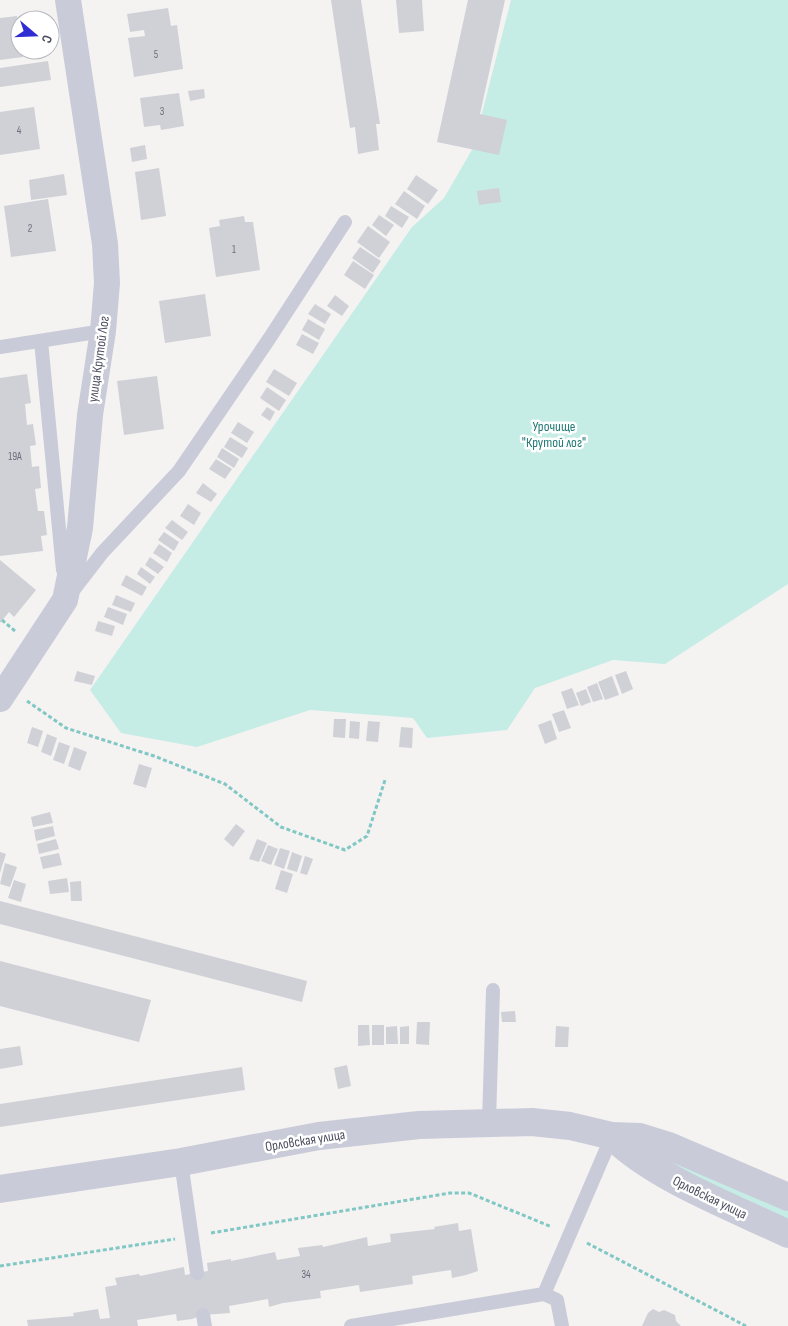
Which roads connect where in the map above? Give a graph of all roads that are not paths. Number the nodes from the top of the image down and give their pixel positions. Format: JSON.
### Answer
{"nodes":[{"id":1,"x":68,"y":0,"type":"edge"},
{"id":2,"x":345,"y":222,"type":"dead end"},
{"id":3,"x":103,"y":332,"type":"junction"},
{"id":4,"x":41,"y":340,"type":"junction"},
{"id":5,"x":0,"y":347,"type":"edge"},
{"id":6,"x":65,"y":600,"type":"junction"},
{"id":7,"x":4,"y":693,"type":"edge"},
{"id":8,"x":493,"y":990,"type":"dead end"},
{"id":9,"x":490,"y":1122,"type":"junction"},
{"id":10,"x":612,"y":1136,"type":"junction"},
{"id":11,"x":181,"y":1162,"type":"junction"},
{"id":12,"x":0,"y":1189,"type":"edge"},
{"id":13,"x":788,"y":1197,"type":"edge"},
{"id":14,"x":788,"y":1234,"type":"edge"},
{"id":15,"x":197,"y":1273,"type":"dead end"},
{"id":16,"x":544,"y":1294,"type":"junction"},
{"id":17,"x":382,"y":1324,"type":"edge"},
{"id":18,"x":351,"y":1326,"type":"edge"},
{"id":19,"x":562,"y":1326,"type":"edge"}],
"edges":[{"from":1,"to":3,"type":"street","name":"улица Крутой Лог"},
{"from":2,"to":6,"type":"lane"},
{"from":3,"to":4,"type":"lane"},
{"from":3,"to":6,"type":"street","name":"улица Крутой Лог"},
{"from":4,"to":5,"type":"lane"},
{"from":4,"to":6,"type":"lane"},
{"from":6,"to":7,"type":"street","name":"улица Крутой Лог"},
{"from":8,"to":9,"type":"lane"},
{"from":9,"to":10,"type":"street","name":"Орловская улица"},
{"from":9,"to":11,"type":"street","name":"Орловская улица"},
{"from":10,"to":13,"type":"street","name":"Орловская улица"},
{"from":10,"to":14,"type":"street","name":"Орловская улица"},
{"from":10,"to":16,"type":"lane"},
{"from":11,"to":12,"type":"street","name":"Орловская улица"},
{"from":11,"to":15,"type":"lane"},
{"from":16,"to":17,"type":"lane"},
{"from":16,"to":19,"type":"lane"},
{"from":17,"to":18,"type":"lane"}]}
